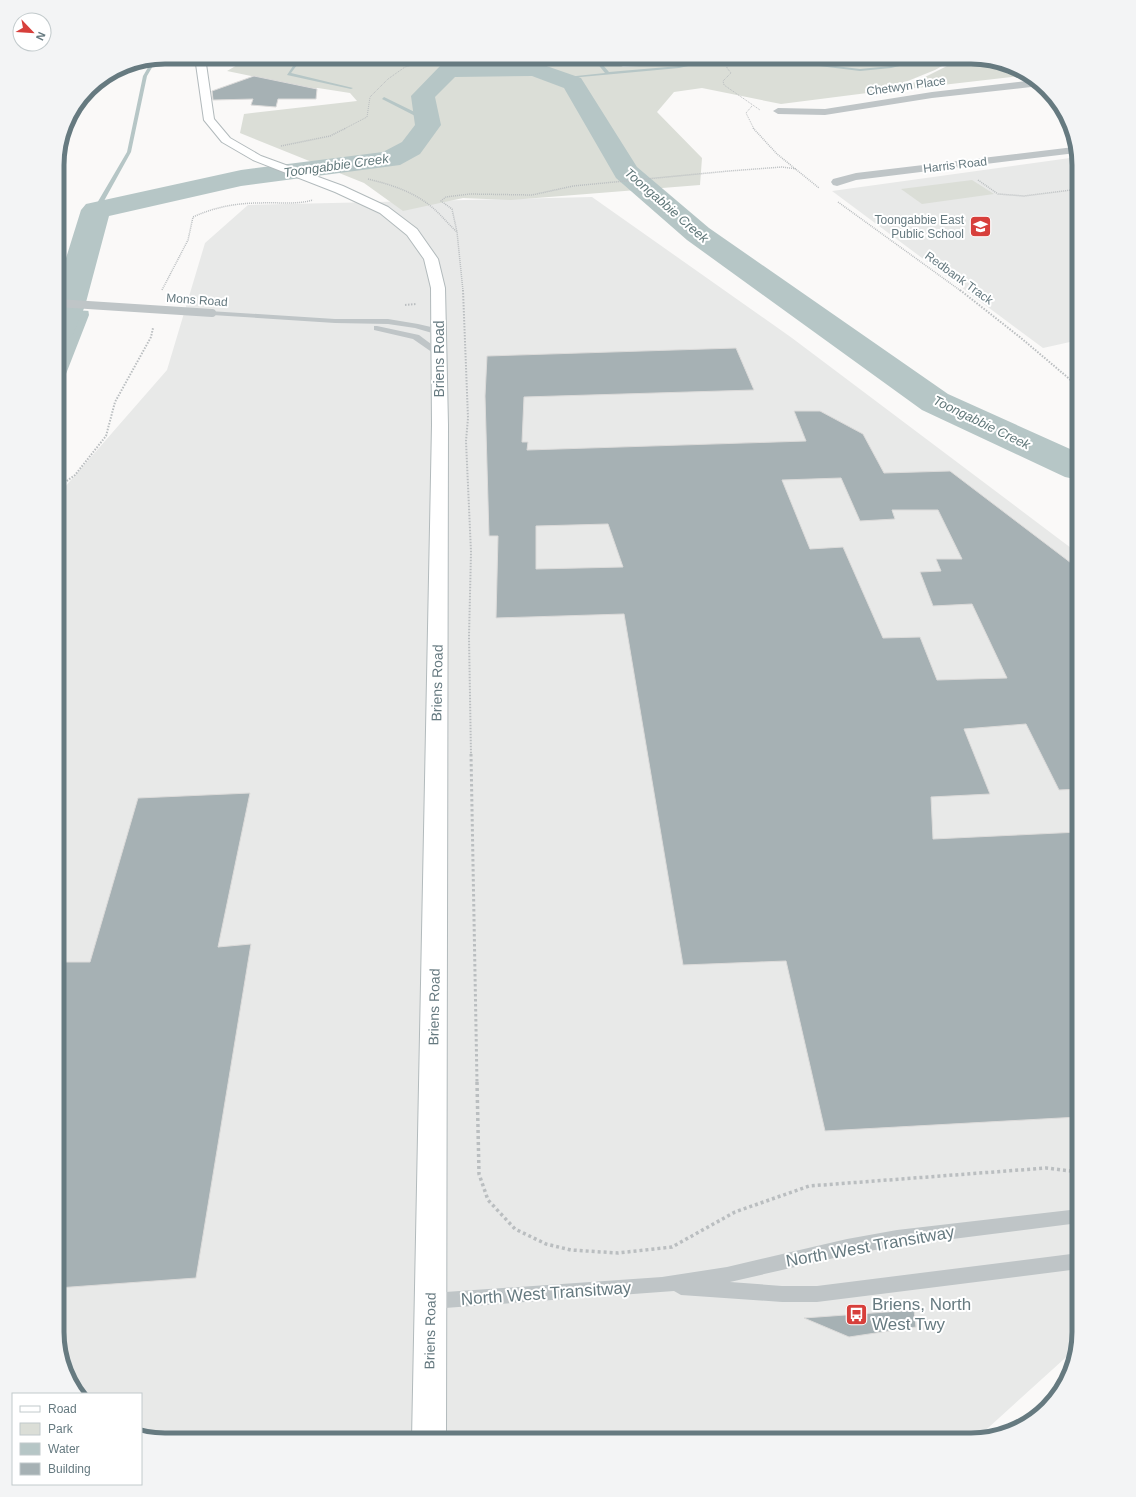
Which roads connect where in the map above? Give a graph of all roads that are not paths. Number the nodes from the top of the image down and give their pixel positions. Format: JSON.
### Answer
{"nodes":[{"id":1,"x":201,"y":64,"type":"edge"},
{"id":2,"x":1031,"y":84,"type":"edge"},
{"id":3,"x":778,"y":111,"type":"dead end"},
{"id":4,"x":1071,"y":150,"type":"edge"},
{"id":5,"x":837,"y":182,"type":"dead end"},
{"id":6,"x":64,"y":303,"type":"edge"},
{"id":7,"x":335,"y":321,"type":"junction"},
{"id":8,"x":439,"y":343,"type":"junction"},
{"id":9,"x":1072,"y":1217,"type":"edge"},
{"id":10,"x":1072,"y":1262,"type":"edge"},
{"id":11,"x":662,"y":1285,"type":"junction"},
{"id":12,"x":430,"y":1301,"type":"junction"},
{"id":13,"x":429,"y":1433,"type":"edge"}],
"edges":[{"from":1,"to":8,"type":"street","name":"Briens Road"},
{"from":2,"to":3,"type":"street","name":"Chetwyn Place"},
{"from":4,"to":5,"type":"street","name":"Harris Road"},
{"from":6,"to":7,"type":"lane","name":"Mons Road","bridge":true},
{"from":7,"to":8,"type":"lane","name":"Mons Road"},
{"from":7,"to":8,"type":"lane","name":"Mons Road"},
{"from":8,"to":12,"type":"street","name":"Briens Road"},
{"from":9,"to":11,"type":"lane","name":"North West Transitway"},
{"from":10,"to":11,"type":"lane","name":"North West Transitway"},
{"from":11,"to":12,"type":"lane","name":"North West Transitway"},
{"from":12,"to":13,"type":"street","name":"Briens Road"}]}
